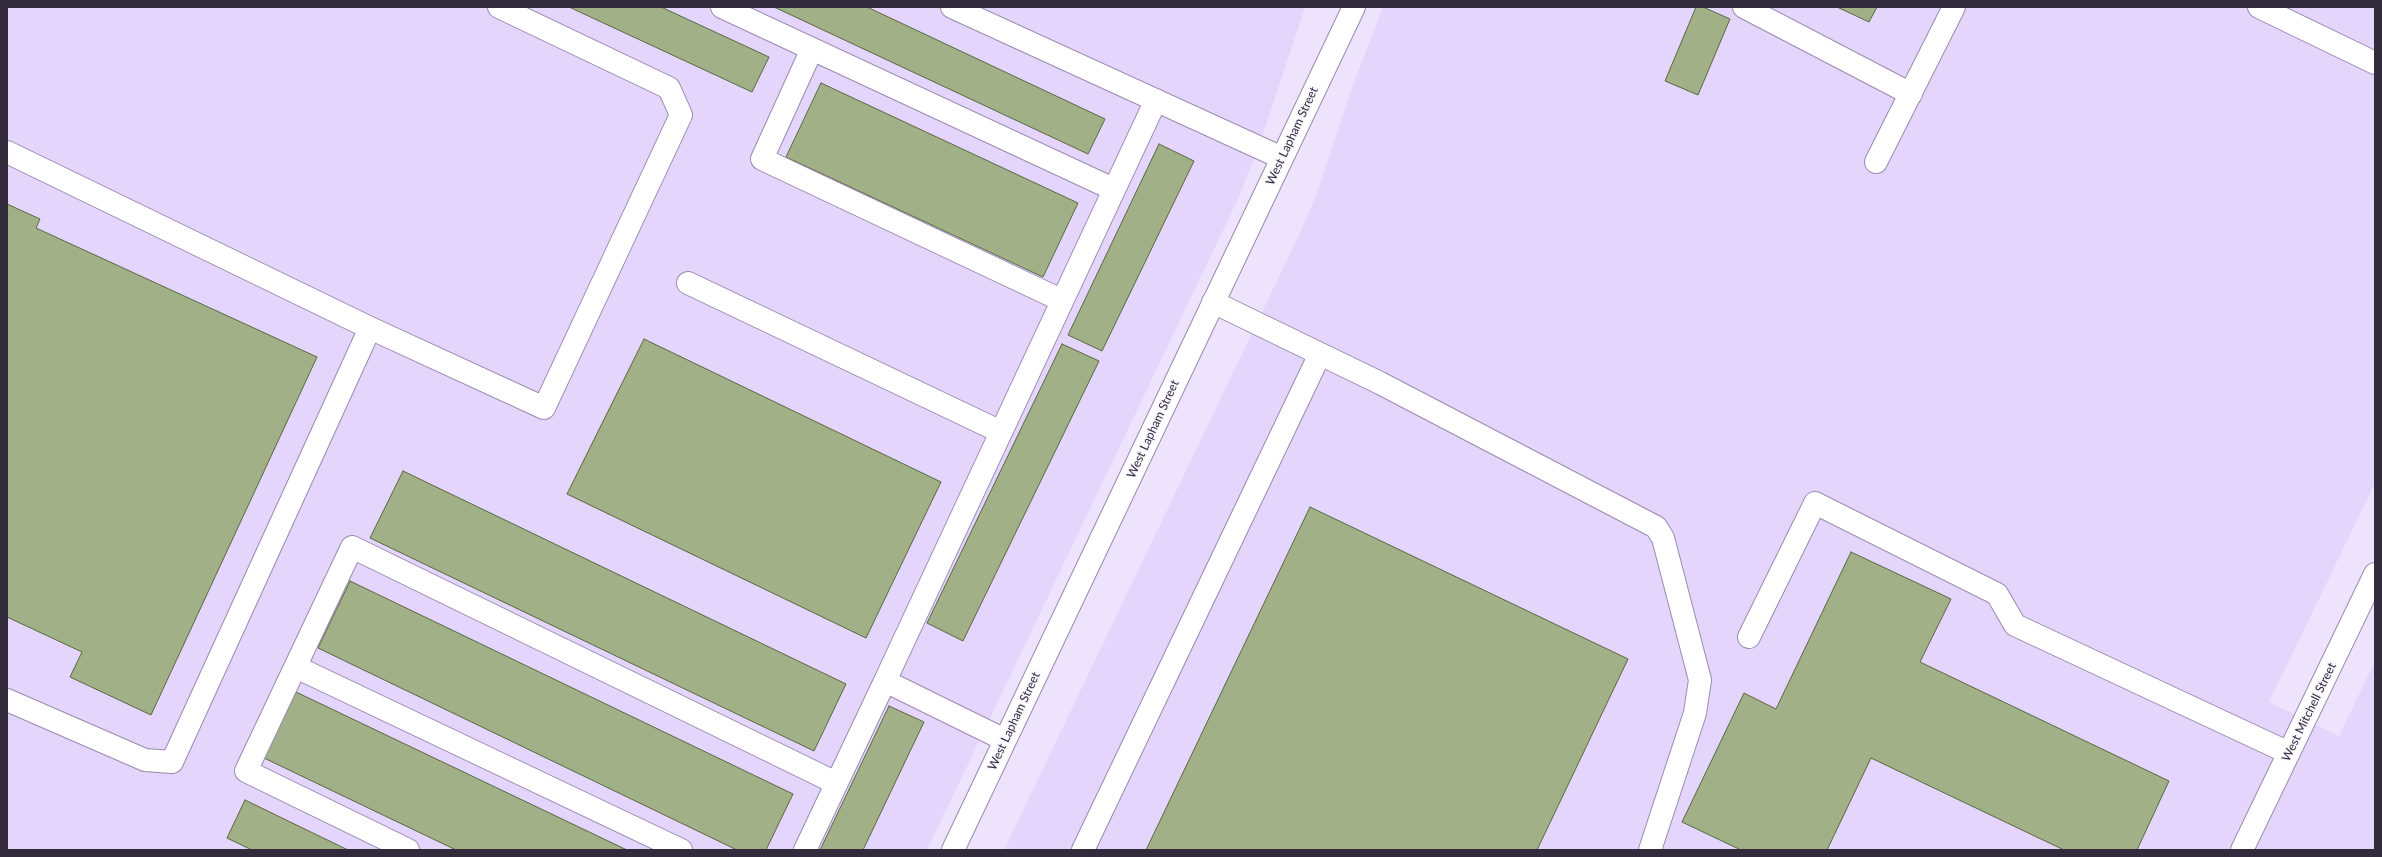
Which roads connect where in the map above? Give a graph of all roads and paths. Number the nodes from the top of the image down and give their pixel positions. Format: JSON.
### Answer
{"nodes":[{"id":1,"x":499,"y":7,"type":"edge"},
{"id":2,"x":722,"y":7,"type":"edge"},
{"id":3,"x":952,"y":7,"type":"edge"},
{"id":4,"x":1354,"y":7,"type":"edge"},
{"id":5,"x":1744,"y":7,"type":"edge"},
{"id":6,"x":1954,"y":7,"type":"edge"},
{"id":7,"x":2259,"y":7,"type":"edge"},
{"id":8,"x":812,"y":49,"type":"junction"},
{"id":9,"x":2375,"y":63,"type":"edge"},
{"id":10,"x":1911,"y":94,"type":"junction"},
{"id":11,"x":1156,"y":100,"type":"junction"},
{"id":12,"x":7,"y":152,"type":"edge"},
{"id":13,"x":1282,"y":158,"type":"junction"},
{"id":14,"x":1876,"y":162,"type":"dead end"},
{"id":15,"x":1113,"y":189,"type":"junction"},
{"id":16,"x":688,"y":283,"type":"dead end"},
{"id":17,"x":1061,"y":300,"type":"junction"},
{"id":18,"x":1213,"y":302,"type":"junction"},
{"id":19,"x":370,"y":328,"type":"junction"},
{"id":20,"x":1320,"y":354,"type":"junction"},
{"id":21,"x":1001,"y":432,"type":"junction"},
{"id":22,"x":2375,"y":574,"type":"edge"},
{"id":23,"x":1749,"y":636,"type":"dead end"},
{"id":24,"x":296,"y":667,"type":"junction"},
{"id":25,"x":884,"y":681,"type":"junction"},
{"id":26,"x":7,"y":700,"type":"edge"},
{"id":27,"x":1005,"y":740,"type":"junction"},
{"id":28,"x":2289,"y":753,"type":"junction"},
{"id":29,"x":836,"y":783,"type":"junction"},
{"id":30,"x":408,"y":850,"type":"edge"},
{"id":31,"x":681,"y":850,"type":"edge"},
{"id":32,"x":805,"y":850,"type":"edge"},
{"id":33,"x":953,"y":850,"type":"edge"},
{"id":34,"x":1083,"y":850,"type":"edge"},
{"id":35,"x":1650,"y":850,"type":"edge"},
{"id":36,"x":2242,"y":850,"type":"edge"}],
"edges":[{"from":1,"to":19,"type":"street"},
{"from":2,"to":8,"type":"street"},
{"from":3,"to":11,"type":"street"},
{"from":4,"to":13,"type":"street","name":"West Lapham Street"},
{"from":5,"to":10,"type":"street"},
{"from":6,"to":10,"type":"street"},
{"from":7,"to":9,"type":"street"},
{"from":8,"to":15,"type":"street"},
{"from":8,"to":17,"type":"street"},
{"from":10,"to":14,"type":"street"},
{"from":11,"to":13,"type":"street"},
{"from":11,"to":15,"type":"street"},
{"from":12,"to":19,"type":"street"},
{"from":13,"to":18,"type":"street","name":"West Lapham Street"},
{"from":15,"to":17,"type":"street"},
{"from":16,"to":21,"type":"street"},
{"from":17,"to":21,"type":"street"},
{"from":18,"to":20,"type":"street"},
{"from":18,"to":27,"type":"street","name":"West Lapham Street"},
{"from":19,"to":26,"type":"street"},
{"from":20,"to":34,"type":"street"},
{"from":20,"to":35,"type":"street"},
{"from":21,"to":25,"type":"street"},
{"from":22,"to":28,"type":"street","name":"West Mitchell Street"},
{"from":23,"to":28,"type":"street"},
{"from":24,"to":29,"type":"street"},
{"from":24,"to":30,"type":"street"},
{"from":24,"to":31,"type":"street"},
{"from":25,"to":27,"type":"street"},
{"from":25,"to":29,"type":"street"},
{"from":27,"to":33,"type":"street","name":"West Lapham Street"},
{"from":28,"to":36,"type":"street","name":"West Mitchell Street"},
{"from":29,"to":32,"type":"street"}]}
